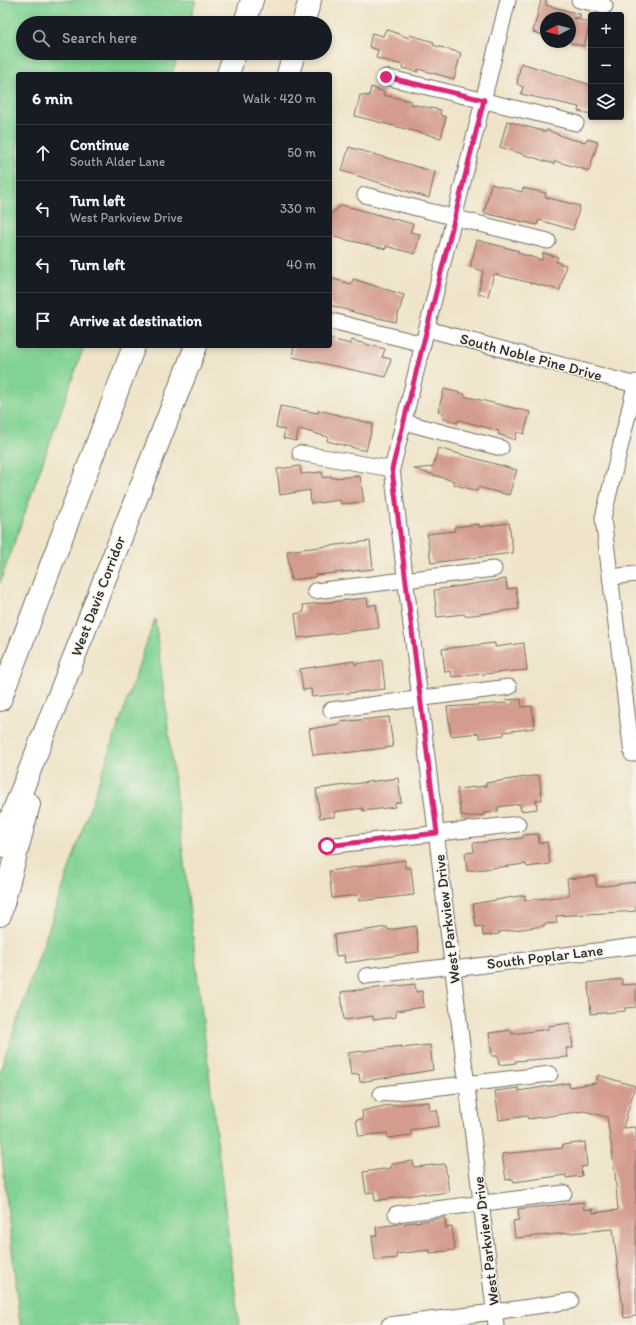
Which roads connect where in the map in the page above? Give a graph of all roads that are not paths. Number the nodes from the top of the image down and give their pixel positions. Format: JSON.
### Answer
{"nodes":[{"id":1,"x":252,"y":0,"type":"edge"},
{"id":2,"x":310,"y":0,"type":"edge"},
{"id":3,"x":508,"y":0,"type":"edge"},
{"id":4,"x":579,"y":0,"type":"edge"},
{"id":5,"x":606,"y":6,"type":"dead end"},
{"id":6,"x":247,"y":16,"type":"edge"},
{"id":7,"x":305,"y":16,"type":"edge"},
{"id":8,"x":233,"y":60,"type":"edge"},
{"id":9,"x":292,"y":60,"type":"edge"},
{"id":10,"x":229,"y":72,"type":"edge"},
{"id":11,"x":289,"y":72,"type":"edge"},
{"id":12,"x":386,"y":77,"type":"dead end"},
{"id":13,"x":484,"y":100,"type":"junction"},
{"id":14,"x":576,"y":123,"type":"dead end"},
{"id":15,"x":365,"y":195,"type":"dead end"},
{"id":16,"x":455,"y":217,"type":"junction"},
{"id":17,"x":548,"y":240,"type":"dead end"},
{"id":18,"x":332,"y":321,"type":"dead end"},
{"id":19,"x":427,"y":329,"type":"junction"},
{"id":20,"x":423,"y":344,"type":"junction"},
{"id":21,"x":133,"y":348,"type":"edge"},
{"id":22,"x":195,"y":348,"type":"edge"},
{"id":23,"x":636,"y":384,"type":"edge"},
{"id":24,"x":404,"y":422,"type":"junction"},
{"id":25,"x":501,"y":448,"type":"dead end"},
{"id":26,"x":300,"y":453,"type":"dead end"},
{"id":27,"x":392,"y":469,"type":"junction"},
{"id":28,"x":494,"y":569,"type":"dead end"},
{"id":29,"x":636,"y":574,"type":"edge"},
{"id":30,"x":611,"y":577,"type":"junction"},
{"id":31,"x":406,"y":580,"type":"junction"},
{"id":32,"x":315,"y":591,"type":"dead end"},
{"id":33,"x":509,"y":688,"type":"dead end"},
{"id":34,"x":420,"y":698,"type":"junction"},
{"id":35,"x":0,"y":700,"type":"edge"},
{"id":36,"x":331,"y":710,"type":"dead end"},
{"id":37,"x":53,"y":712,"type":"junction"},
{"id":38,"x":634,"y":754,"type":"edge"},
{"id":39,"x":518,"y":824,"type":"dead end"},
{"id":40,"x":437,"y":833,"type":"junction"},
{"id":41,"x":0,"y":846,"type":"edge"},
{"id":42,"x":327,"y":846,"type":"dead end"},
{"id":43,"x":0,"y":915,"type":"edge"},
{"id":44,"x":636,"y":946,"type":"edge"},
{"id":45,"x":453,"y":967,"type":"junction"},
{"id":46,"x":366,"y":976,"type":"dead end"},
{"id":47,"x":550,"y":1074,"type":"dead end"},
{"id":48,"x":467,"y":1084,"type":"junction"},
{"id":49,"x":381,"y":1094,"type":"dead end"},
{"id":50,"x":564,"y":1193,"type":"dead end"},
{"id":51,"x":482,"y":1203,"type":"junction"},
{"id":52,"x":396,"y":1214,"type":"dead end"},
{"id":53,"x":571,"y":1301,"type":"dead end"},
{"id":54,"x":495,"y":1319,"type":"edge"},
{"id":55,"x":389,"y":1324,"type":"edge"}],
"edges":[{"from":1,"to":6,"type":"highway"},
{"from":2,"to":7,"type":"highway"},
{"from":3,"to":13,"type":"street","name":"West Parkview Drive"},
{"from":4,"to":5,"type":"street"},
{"from":8,"to":10,"type":"highway"},
{"from":9,"to":11,"type":"highway"},
{"from":12,"to":13,"type":"street"},
{"from":13,"to":14,"type":"street"},
{"from":13,"to":16,"type":"street","name":"West Parkview Drive"},
{"from":15,"to":16,"type":"street"},
{"from":16,"to":17,"type":"street"},
{"from":16,"to":19,"type":"street","name":"West Parkview Drive"},
{"from":18,"to":20,"type":"street"},
{"from":19,"to":20,"type":"street","name":"West Parkview Drive"},
{"from":19,"to":23,"type":"street","name":"South Noble Pine Drive"},
{"from":20,"to":24,"type":"street","name":"West Parkview Drive"},
{"from":21,"to":35,"type":"highway"},
{"from":22,"to":37,"type":"highway","name":"West Davis Corridor"},
{"from":23,"to":30,"type":"street"},
{"from":24,"to":25,"type":"street"},
{"from":24,"to":27,"type":"street","name":"West Parkview Drive"},
{"from":26,"to":27,"type":"street"},
{"from":27,"to":31,"type":"street","name":"West Parkview Drive"},
{"from":28,"to":31,"type":"street"},
{"from":29,"to":30,"type":"street"},
{"from":30,"to":38,"type":"street"},
{"from":31,"to":32,"type":"street"},
{"from":31,"to":34,"type":"street","name":"West Parkview Drive"},
{"from":33,"to":34,"type":"street"},
{"from":34,"to":36,"type":"street"},
{"from":34,"to":40,"type":"street","name":"West Parkview Drive"},
{"from":37,"to":41,"type":"highway","name":"West Davis Corridor"},
{"from":37,"to":43,"type":"highway"},
{"from":39,"to":40,"type":"street"},
{"from":40,"to":42,"type":"street"},
{"from":40,"to":45,"type":"street","name":"West Parkview Drive"},
{"from":44,"to":45,"type":"street","name":"South Poplar Lane"},
{"from":45,"to":46,"type":"street","name":"South Poplar Lane"},
{"from":45,"to":48,"type":"street","name":"West Parkview Drive"},
{"from":47,"to":48,"type":"street"},
{"from":48,"to":49,"type":"street"},
{"from":48,"to":51,"type":"street","name":"West Parkview Drive"},
{"from":50,"to":51,"type":"street"},
{"from":51,"to":52,"type":"street"},
{"from":51,"to":54,"type":"street","name":"West Parkview Drive"},
{"from":53,"to":54,"type":"street"},
{"from":54,"to":55,"type":"street"}]}
